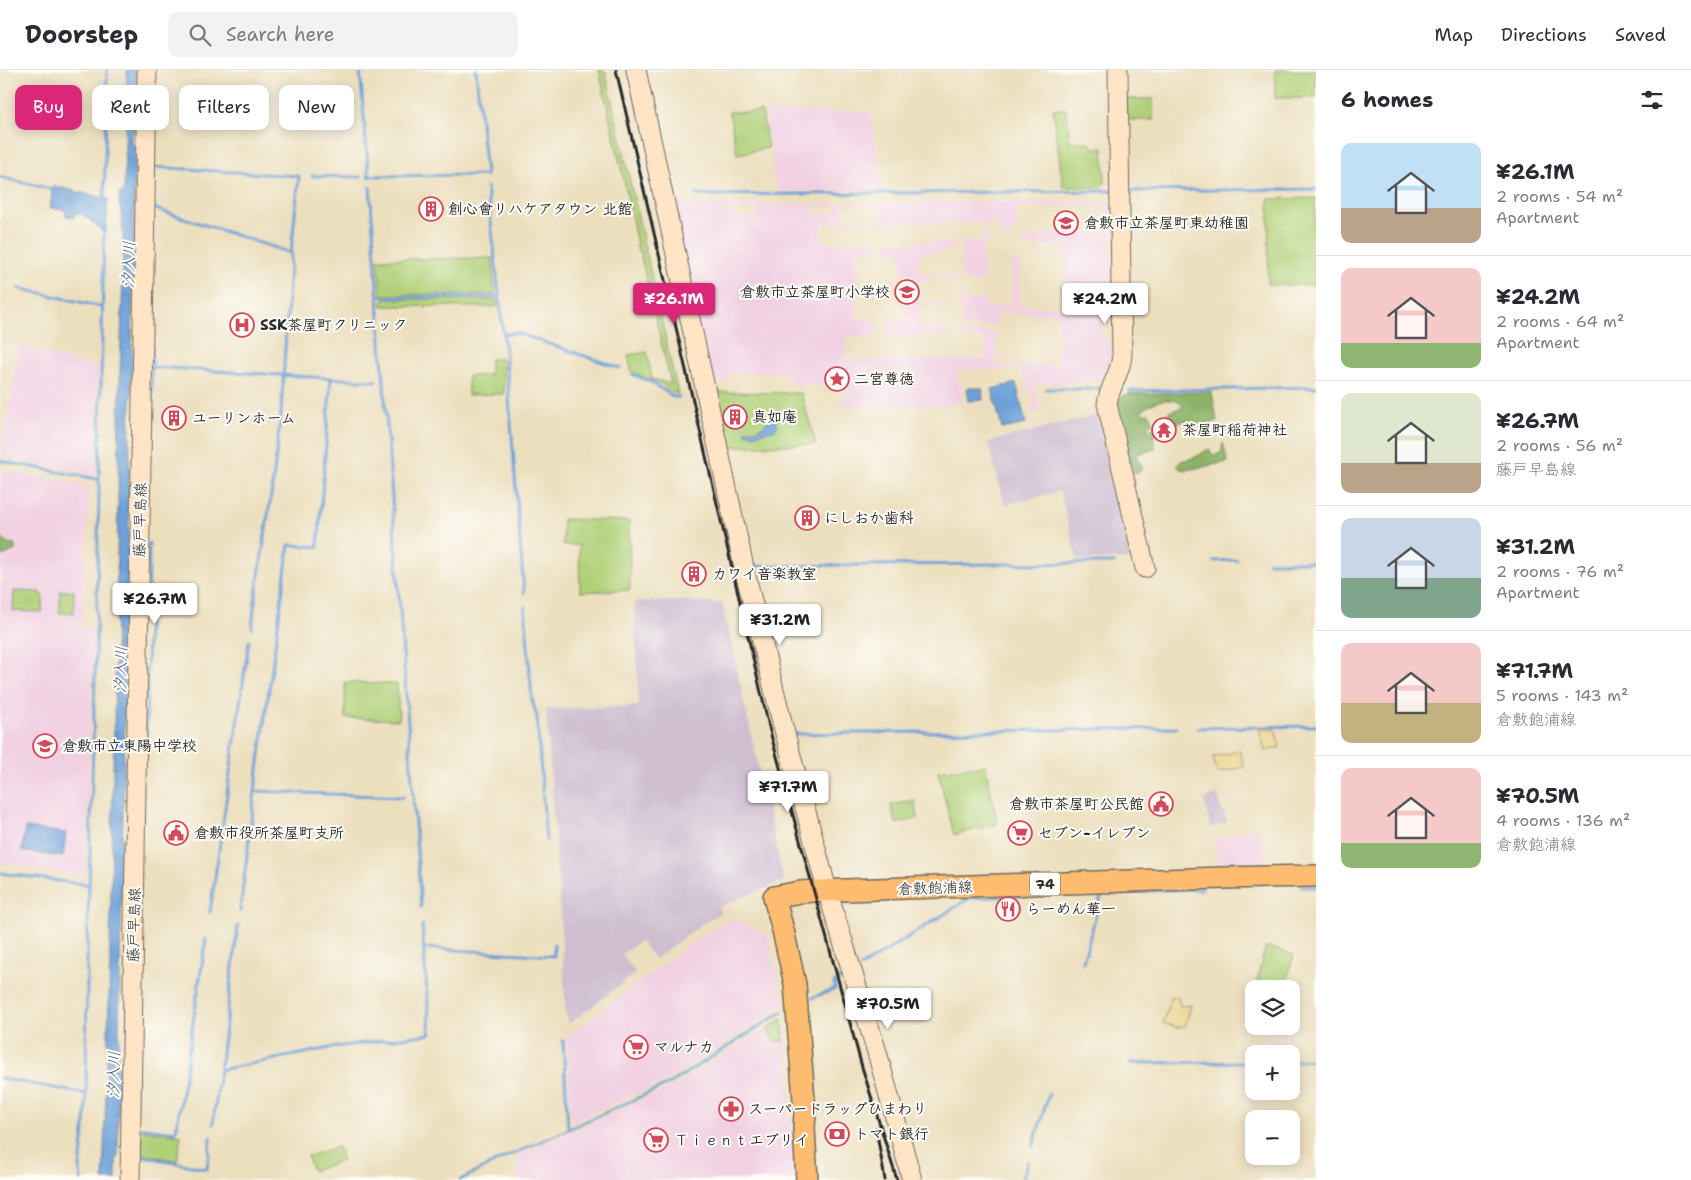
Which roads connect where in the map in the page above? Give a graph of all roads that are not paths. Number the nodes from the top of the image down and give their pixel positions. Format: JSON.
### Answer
{"nodes":[{"id":1,"x":147,"y":70,"type":"edge"},
{"id":2,"x":636,"y":70,"type":"edge"},
{"id":3,"x":1118,"y":70,"type":"edge"},
{"id":4,"x":1145,"y":568,"type":"dead end"},
{"id":5,"x":1316,"y":876,"type":"edge"},
{"id":6,"x":827,"y":890,"type":"junction"},
{"id":7,"x":805,"y":1113,"type":"junction"},
{"id":8,"x":130,"y":1180,"type":"edge"},
{"id":9,"x":807,"y":1180,"type":"edge"},
{"id":10,"x":814,"y":1180,"type":"edge"},
{"id":11,"x":912,"y":1180,"type":"edge"}],
"edges":[{"from":1,"to":8,"type":"street","name":"藤戸早島線"},
{"from":2,"to":6,"type":"street"},
{"from":3,"to":4,"type":"street"},
{"from":5,"to":6,"type":"main road","name":"倉敷飽浦線","number":"74"},
{"from":6,"to":7,"type":"main road","name":"倉敷飽浦線","number":"74"},
{"from":6,"to":11,"type":"street"},
{"from":7,"to":9,"type":"main road","name":"倉敷飽浦線","number":"74"},
{"from":7,"to":10,"type":"main road","name":"倉敷飽浦線","number":"74"}]}
